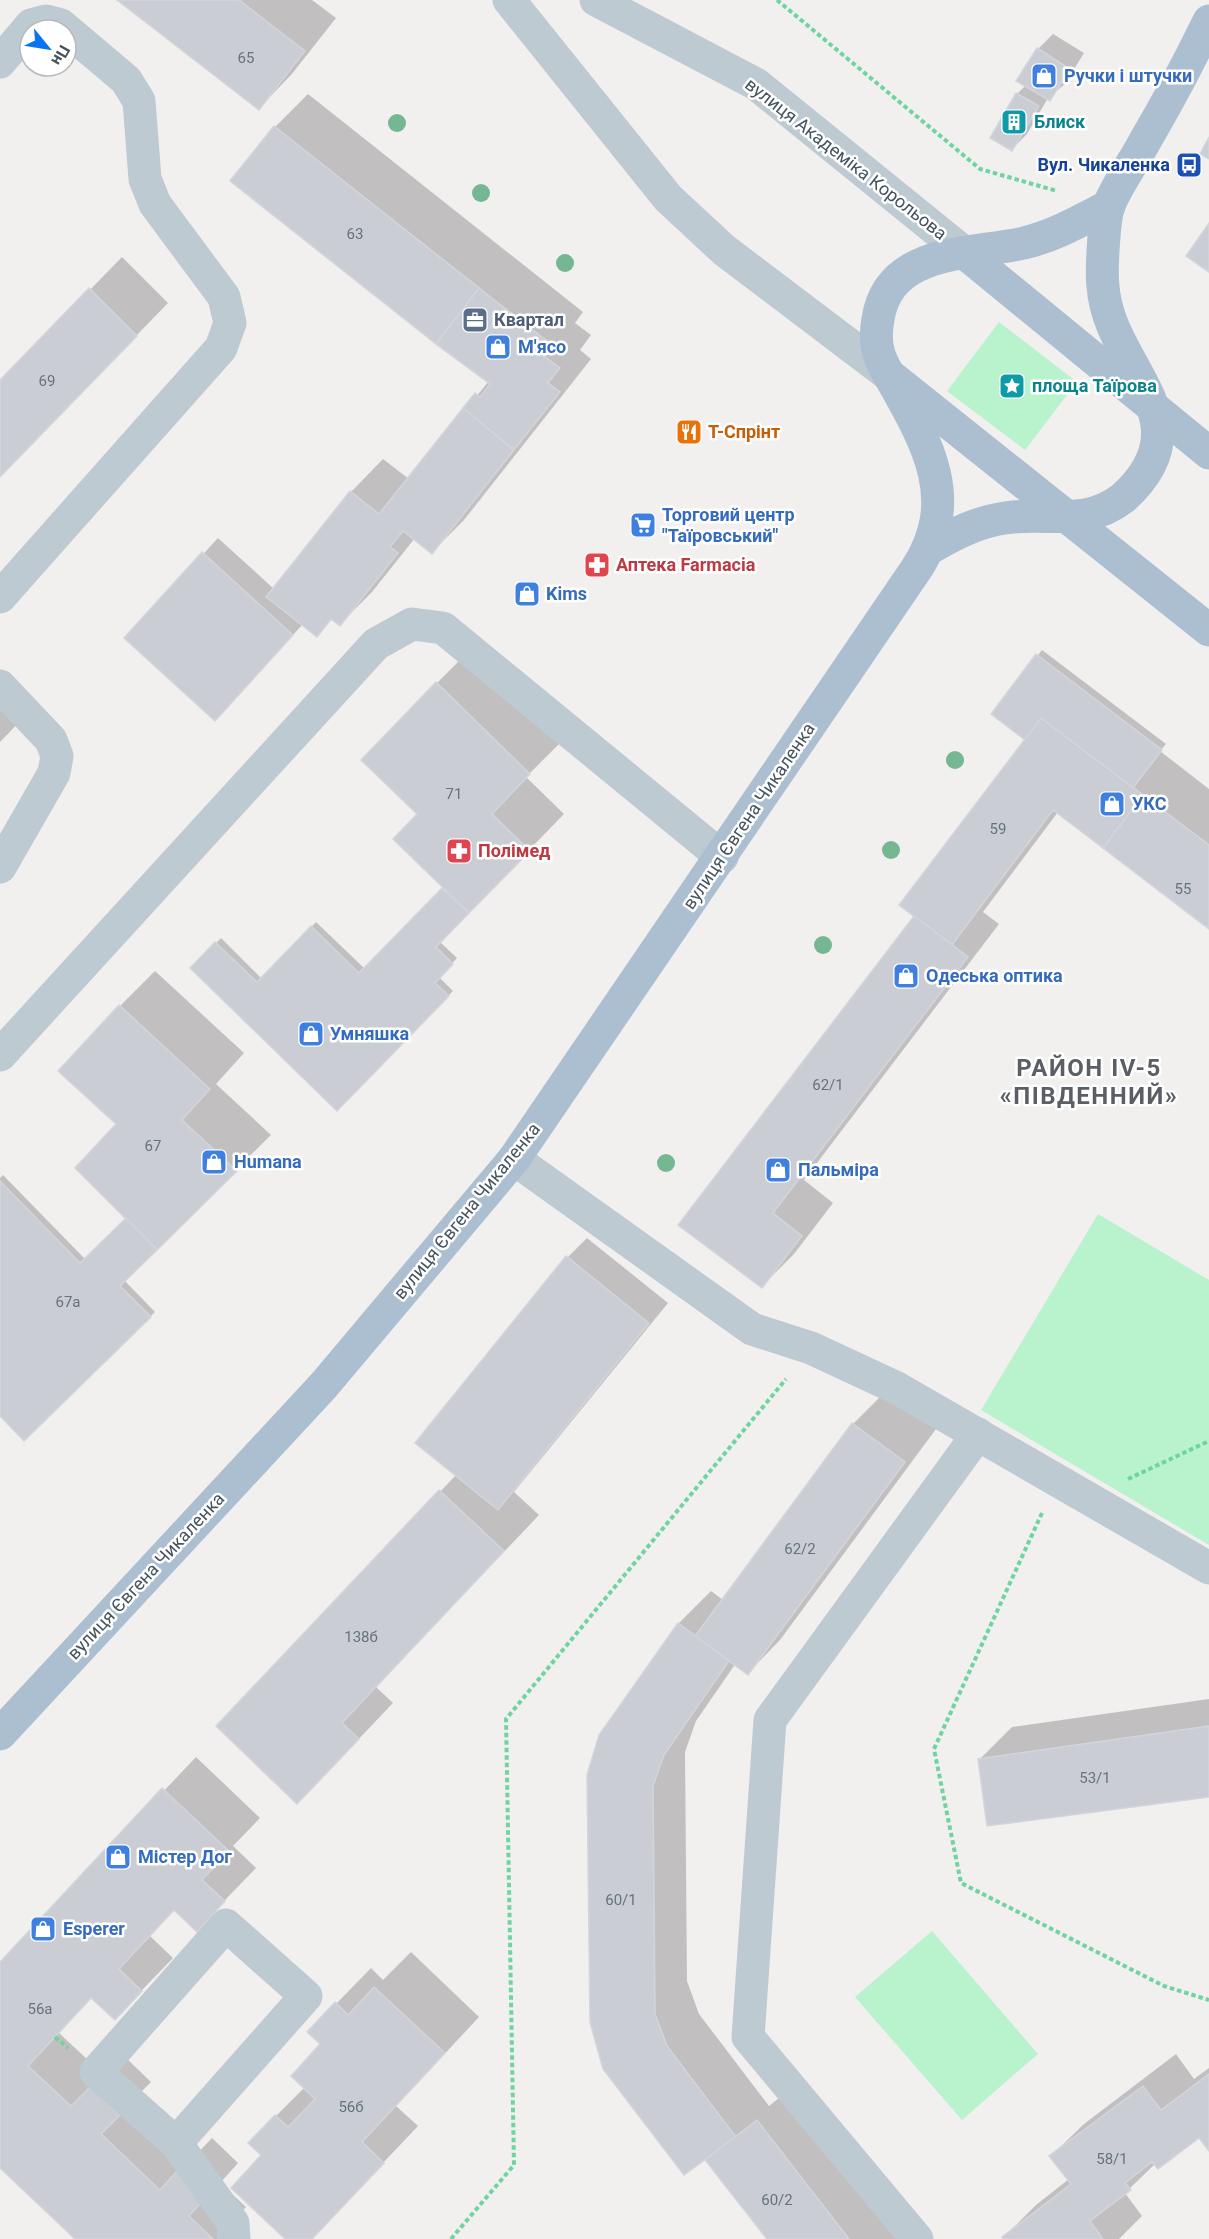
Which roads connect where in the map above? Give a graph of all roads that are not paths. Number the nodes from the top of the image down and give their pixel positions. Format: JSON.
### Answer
{"nodes":[{"id":1,"x":509,"y":0,"type":"edge"},
{"id":2,"x":596,"y":0,"type":"edge"},
{"id":3,"x":1209,"y":21,"type":"edge"},
{"id":4,"x":0,"y":62,"type":"edge"},
{"id":5,"x":1109,"y":206,"type":"junction"},
{"id":6,"x":966,"y":254,"type":"junction"},
{"id":7,"x":889,"y":375,"type":"junction"},
{"id":8,"x":1161,"y":414,"type":"junction"},
{"id":9,"x":1209,"y":453,"type":"edge"},
{"id":10,"x":1072,"y":518,"type":"junction"},
{"id":11,"x":930,"y":548,"type":"junction"},
{"id":12,"x":0,"y":597,"type":"edge"},
{"id":13,"x":1209,"y":630,"type":"edge"},
{"id":14,"x":0,"y":686,"type":"edge"},
{"id":15,"x":722,"y":857,"type":"junction"},
{"id":16,"x":0,"y":867,"type":"edge"},
{"id":17,"x":0,"y":1054,"type":"edge"},
{"id":18,"x":514,"y":1159,"type":"junction"},
{"id":19,"x":978,"y":1434,"type":"junction"},
{"id":20,"x":1209,"y":1568,"type":"edge"},
{"id":21,"x":0,"y":1734,"type":"edge"},
{"id":22,"x":176,"y":2143,"type":"junction"},
{"id":23,"x":234,"y":2239,"type":"edge"},
{"id":24,"x":917,"y":2239,"type":"edge"}],
"edges":[{"from":1,"to":7,"type":"street"},
{"from":2,"to":6,"type":"street","name":"вулиця Академіка Корольова"},
{"from":3,"to":5,"type":"main road"},
{"from":4,"to":12,"type":"street"},
{"from":5,"to":6,"type":"main road"},
{"from":5,"to":8,"type":"main road"},
{"from":6,"to":7,"type":"main road"},
{"from":6,"to":8,"type":"main road"},
{"from":7,"to":10,"type":"main road"},
{"from":7,"to":11,"type":"main road","name":"вулиця Євгена Чикаленка"},
{"from":8,"to":9,"type":"main road"},
{"from":8,"to":10,"type":"main road"},
{"from":10,"to":11,"type":"main road","name":"вулиця Євгена Чикаленка"},
{"from":10,"to":13,"type":"main road"},
{"from":11,"to":15,"type":"main road","name":"вулиця Євгена Чикаленка"},
{"from":14,"to":16,"type":"street"},
{"from":15,"to":17,"type":"street"},
{"from":15,"to":18,"type":"main road","name":"вулиця Євгена Чикаленка"},
{"from":18,"to":19,"type":"street"},
{"from":18,"to":21,"type":"main road","name":"вулиця Євгена Чикаленка"},
{"from":19,"to":20,"type":"street"},
{"from":19,"to":24,"type":"street"},
{"from":22,"to":22,"type":"street"},
{"from":22,"to":23,"type":"street"}]}
